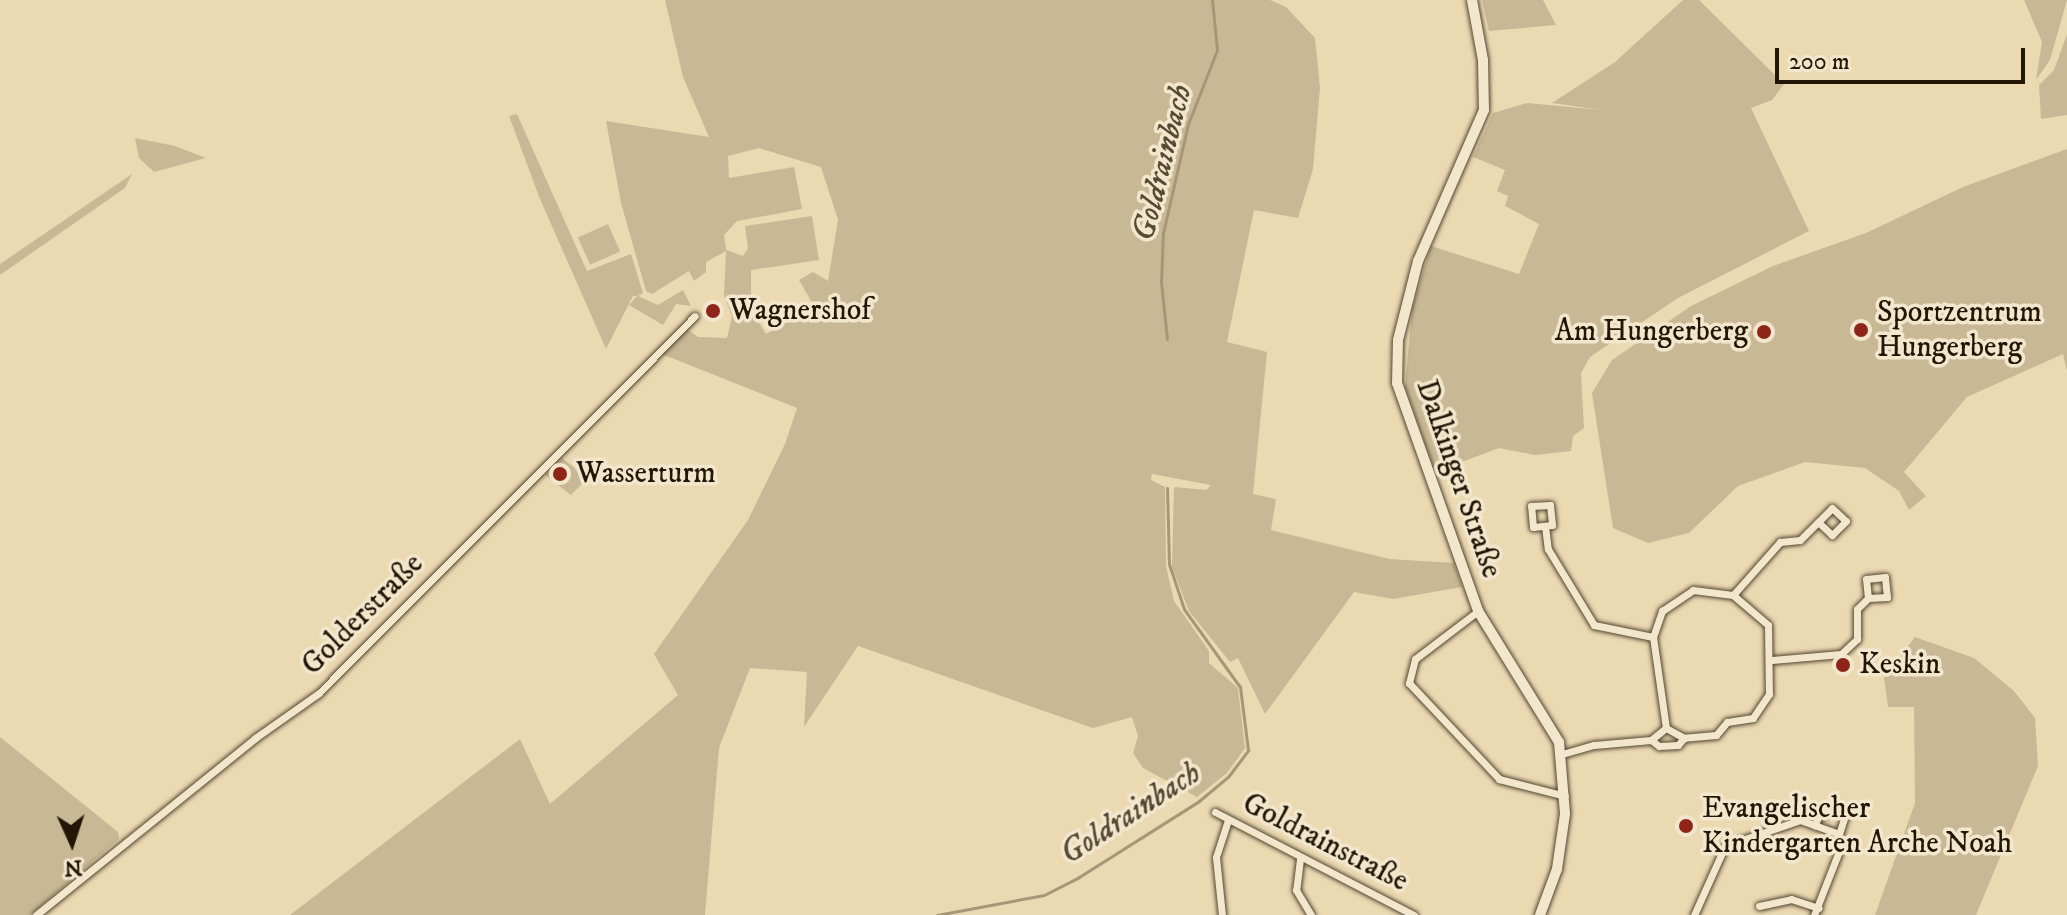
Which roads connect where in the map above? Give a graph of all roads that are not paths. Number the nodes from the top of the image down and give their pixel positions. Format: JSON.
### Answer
{"nodes":[{"id":1,"x":1472,"y":0,"type":"edge"},
{"id":2,"x":695,"y":316,"type":"dead end"},
{"id":3,"x":1818,"y":522,"type":"dead end"},
{"id":4,"x":1545,"y":526,"type":"dead end"},
{"id":5,"x":1733,"y":595,"type":"junction"},
{"id":6,"x":1868,"y":598,"type":"dead end"},
{"id":7,"x":1478,"y":611,"type":"junction"},
{"id":8,"x":1653,"y":637,"type":"junction"},
{"id":9,"x":1772,"y":660,"type":"junction"},
{"id":10,"x":1666,"y":728,"type":"junction"},
{"id":11,"x":1684,"y":738,"type":"junction"},
{"id":12,"x":1651,"y":740,"type":"junction"},
{"id":13,"x":1562,"y":754,"type":"junction"},
{"id":14,"x":1565,"y":796,"type":"junction"},
{"id":15,"x":1215,"y":812,"type":"dead end"},
{"id":16,"x":1228,"y":821,"type":"junction"},
{"id":17,"x":1815,"y":825,"type":"junction"},
{"id":18,"x":1839,"y":834,"type":"junction"},
{"id":19,"x":1300,"y":859,"type":"junction"},
{"id":20,"x":1759,"y":906,"type":"dead end"},
{"id":21,"x":1816,"y":912,"type":"edge"},
{"id":22,"x":36,"y":915,"type":"edge"},
{"id":23,"x":1222,"y":915,"type":"edge"},
{"id":24,"x":1311,"y":915,"type":"edge"},
{"id":25,"x":1414,"y":915,"type":"edge"},
{"id":26,"x":1540,"y":915,"type":"edge"},
{"id":27,"x":1694,"y":915,"type":"edge"}],
"edges":[{"from":1,"to":7,"type":"street","name":"Dalkinger Straße"},
{"from":2,"to":22,"type":"street","name":"Golderstraße"},
{"from":3,"to":5,"type":"street"},
{"from":4,"to":8,"type":"street"},
{"from":5,"to":8,"type":"street"},
{"from":5,"to":9,"type":"street"},
{"from":6,"to":9,"type":"street"},
{"from":7,"to":13,"type":"street","name":"Dalkinger Straße"},
{"from":7,"to":14,"type":"street"},
{"from":8,"to":10,"type":"street"},
{"from":9,"to":11,"type":"street"},
{"from":10,"to":11,"type":"street"},
{"from":10,"to":12,"type":"street"},
{"from":11,"to":12,"type":"street"},
{"from":12,"to":13,"type":"street"},
{"from":13,"to":14,"type":"street","name":"Dalkinger Straße"},
{"from":14,"to":26,"type":"street","name":"Dalkinger Straße"},
{"from":15,"to":16,"type":"street","name":"Goldrainstraße"},
{"from":16,"to":19,"type":"street","name":"Goldrainstraße"},
{"from":16,"to":23,"type":"street"},
{"from":17,"to":18,"type":"street"},
{"from":17,"to":18,"type":"street"},
{"from":17,"to":27,"type":"street"},
{"from":18,"to":21,"type":"street"},
{"from":19,"to":24,"type":"street"},
{"from":19,"to":25,"type":"street","name":"Goldrainstraße"},
{"from":20,"to":21,"type":"street"}]}
